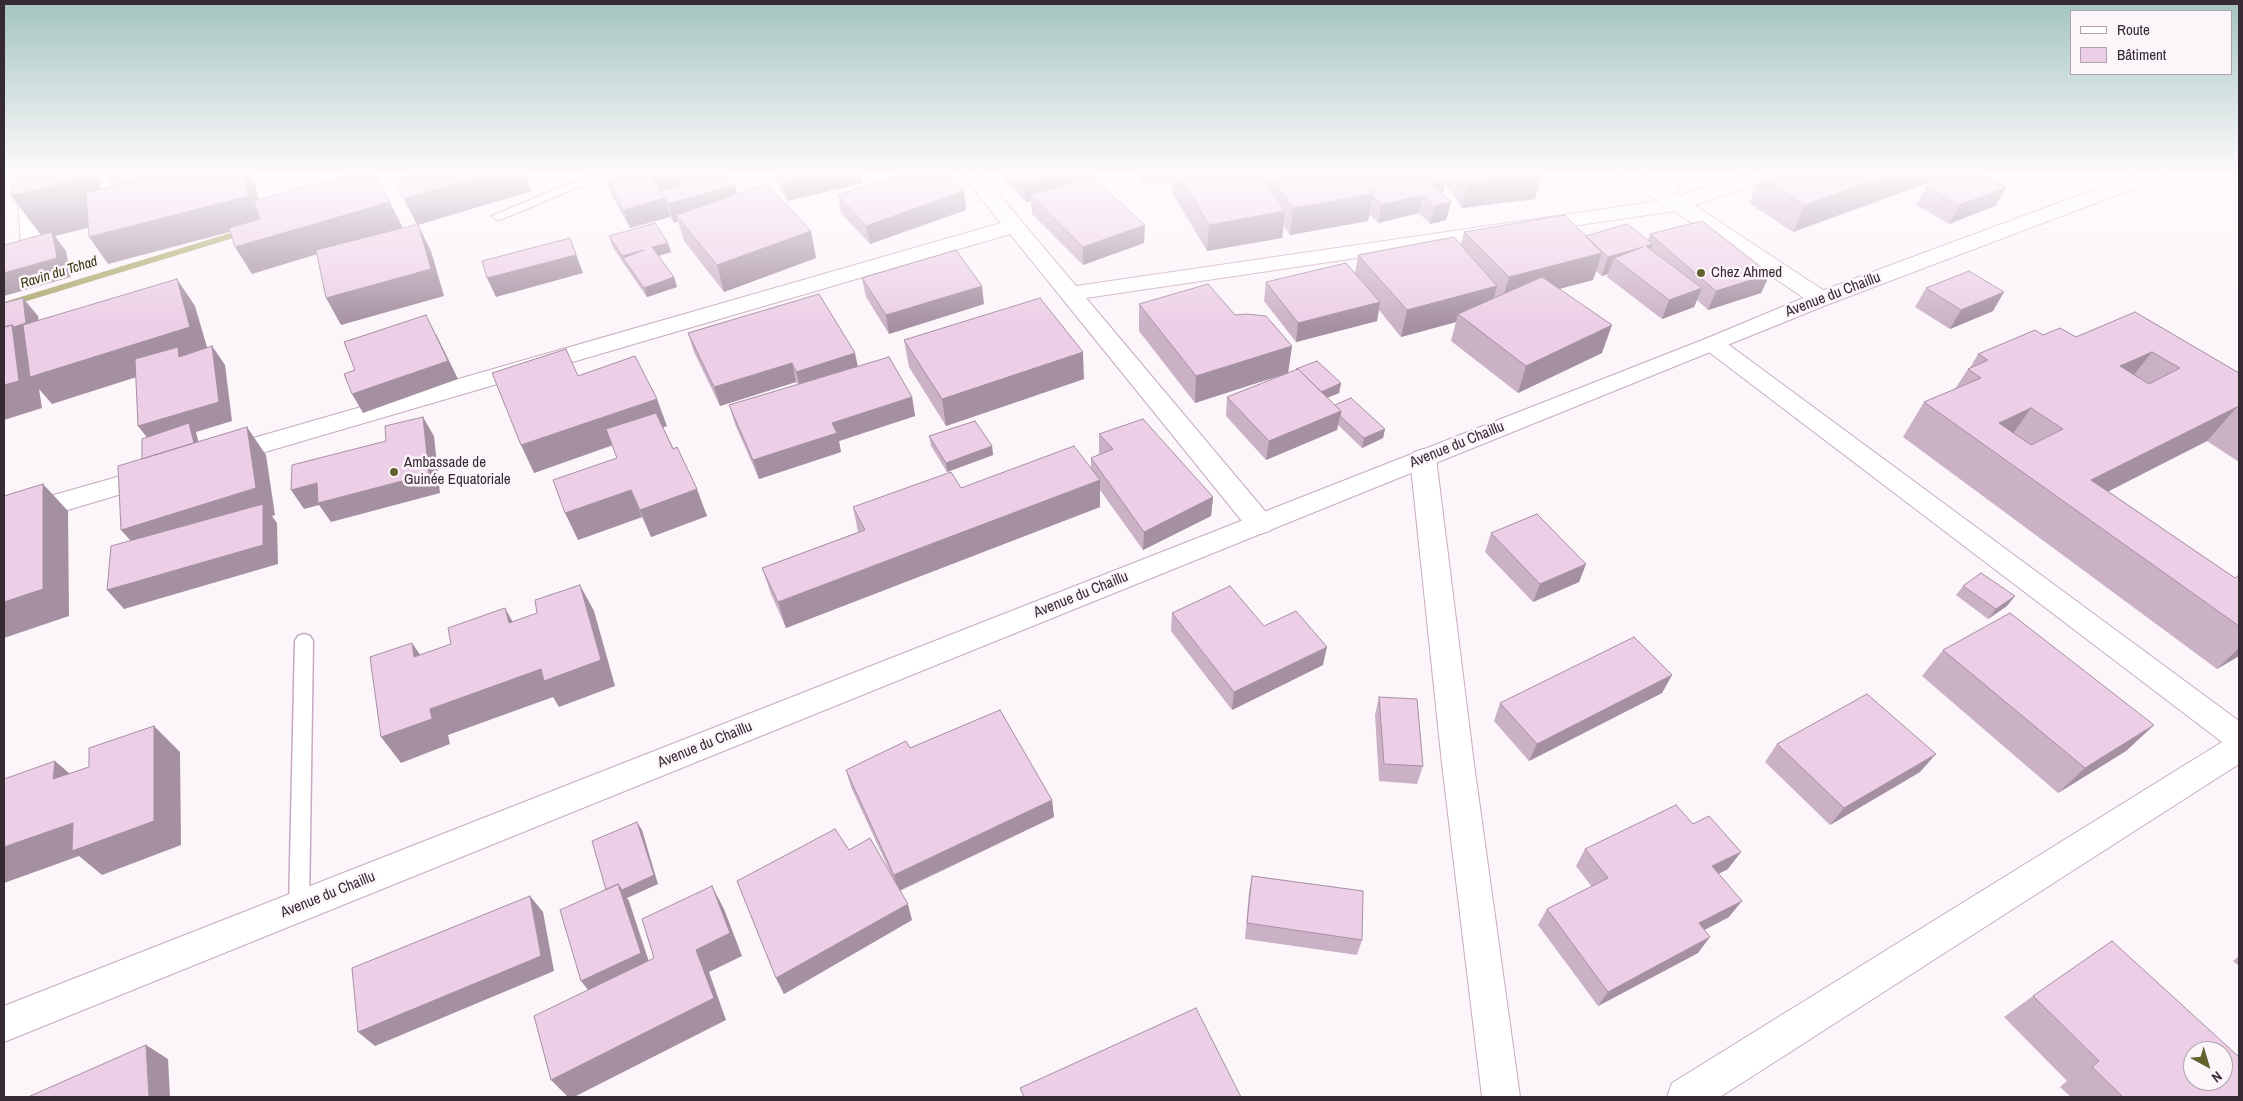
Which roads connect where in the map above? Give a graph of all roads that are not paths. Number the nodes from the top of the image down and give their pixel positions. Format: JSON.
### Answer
{"nodes":[{"id":1,"x":30,"y":223,"type":"edge"},
{"id":2,"x":1012,"y":223,"type":"edge"},
{"id":3,"x":1521,"y":223,"type":"edge"},
{"id":4,"x":1707,"y":223,"type":"edge"},
{"id":5,"x":2022,"y":223,"type":"edge"},
{"id":6,"x":1014,"y":226,"type":"junction"},
{"id":7,"x":32,"y":244,"type":"edge"},
{"id":8,"x":1069,"y":294,"type":"junction"},
{"id":9,"x":1821,"y":298,"type":"junction"},
{"id":10,"x":1713,"y":344,"type":"junction"},
{"id":11,"x":1424,"y":458,"type":"junction"},
{"id":12,"x":204,"y":461,"type":"edge"},
{"id":13,"x":175,"y":469,"type":"edge"},
{"id":14,"x":4,"y":519,"type":"edge"},
{"id":15,"x":1260,"y":524,"type":"junction"},
{"id":16,"x":304,"y":641,"type":"dead end"},
{"id":17,"x":2239,"y":738,"type":"edge"},
{"id":18,"x":2239,"y":748,"type":"edge"},
{"id":19,"x":299,"y":906,"type":"junction"},
{"id":20,"x":4,"y":1024,"type":"edge"},
{"id":21,"x":1500,"y":1097,"type":"edge"},
{"id":22,"x":1686,"y":1097,"type":"edge"}],
"edges":[{"from":1,"to":7,"type":"street"},
{"from":2,"to":6,"type":"street"},
{"from":3,"to":8,"type":"street"},
{"from":4,"to":9,"type":"street"},
{"from":5,"to":9,"type":"street","name":"Avenue du Chaillu"},
{"from":6,"to":8,"type":"street"},
{"from":6,"to":12,"type":"street"},
{"from":8,"to":15,"type":"street"},
{"from":9,"to":10,"type":"street","name":"Avenue du Chaillu"},
{"from":10,"to":11,"type":"street","name":"Avenue du Chaillu"},
{"from":10,"to":17,"type":"street"},
{"from":11,"to":15,"type":"street","name":"Avenue du Chaillu"},
{"from":11,"to":21,"type":"street"},
{"from":13,"to":14,"type":"street"},
{"from":15,"to":19,"type":"street","name":"Avenue du Chaillu"},
{"from":16,"to":19,"type":"lane"},
{"from":18,"to":22,"type":"street"},
{"from":19,"to":20,"type":"street","name":"Avenue du Chaillu"}]}
